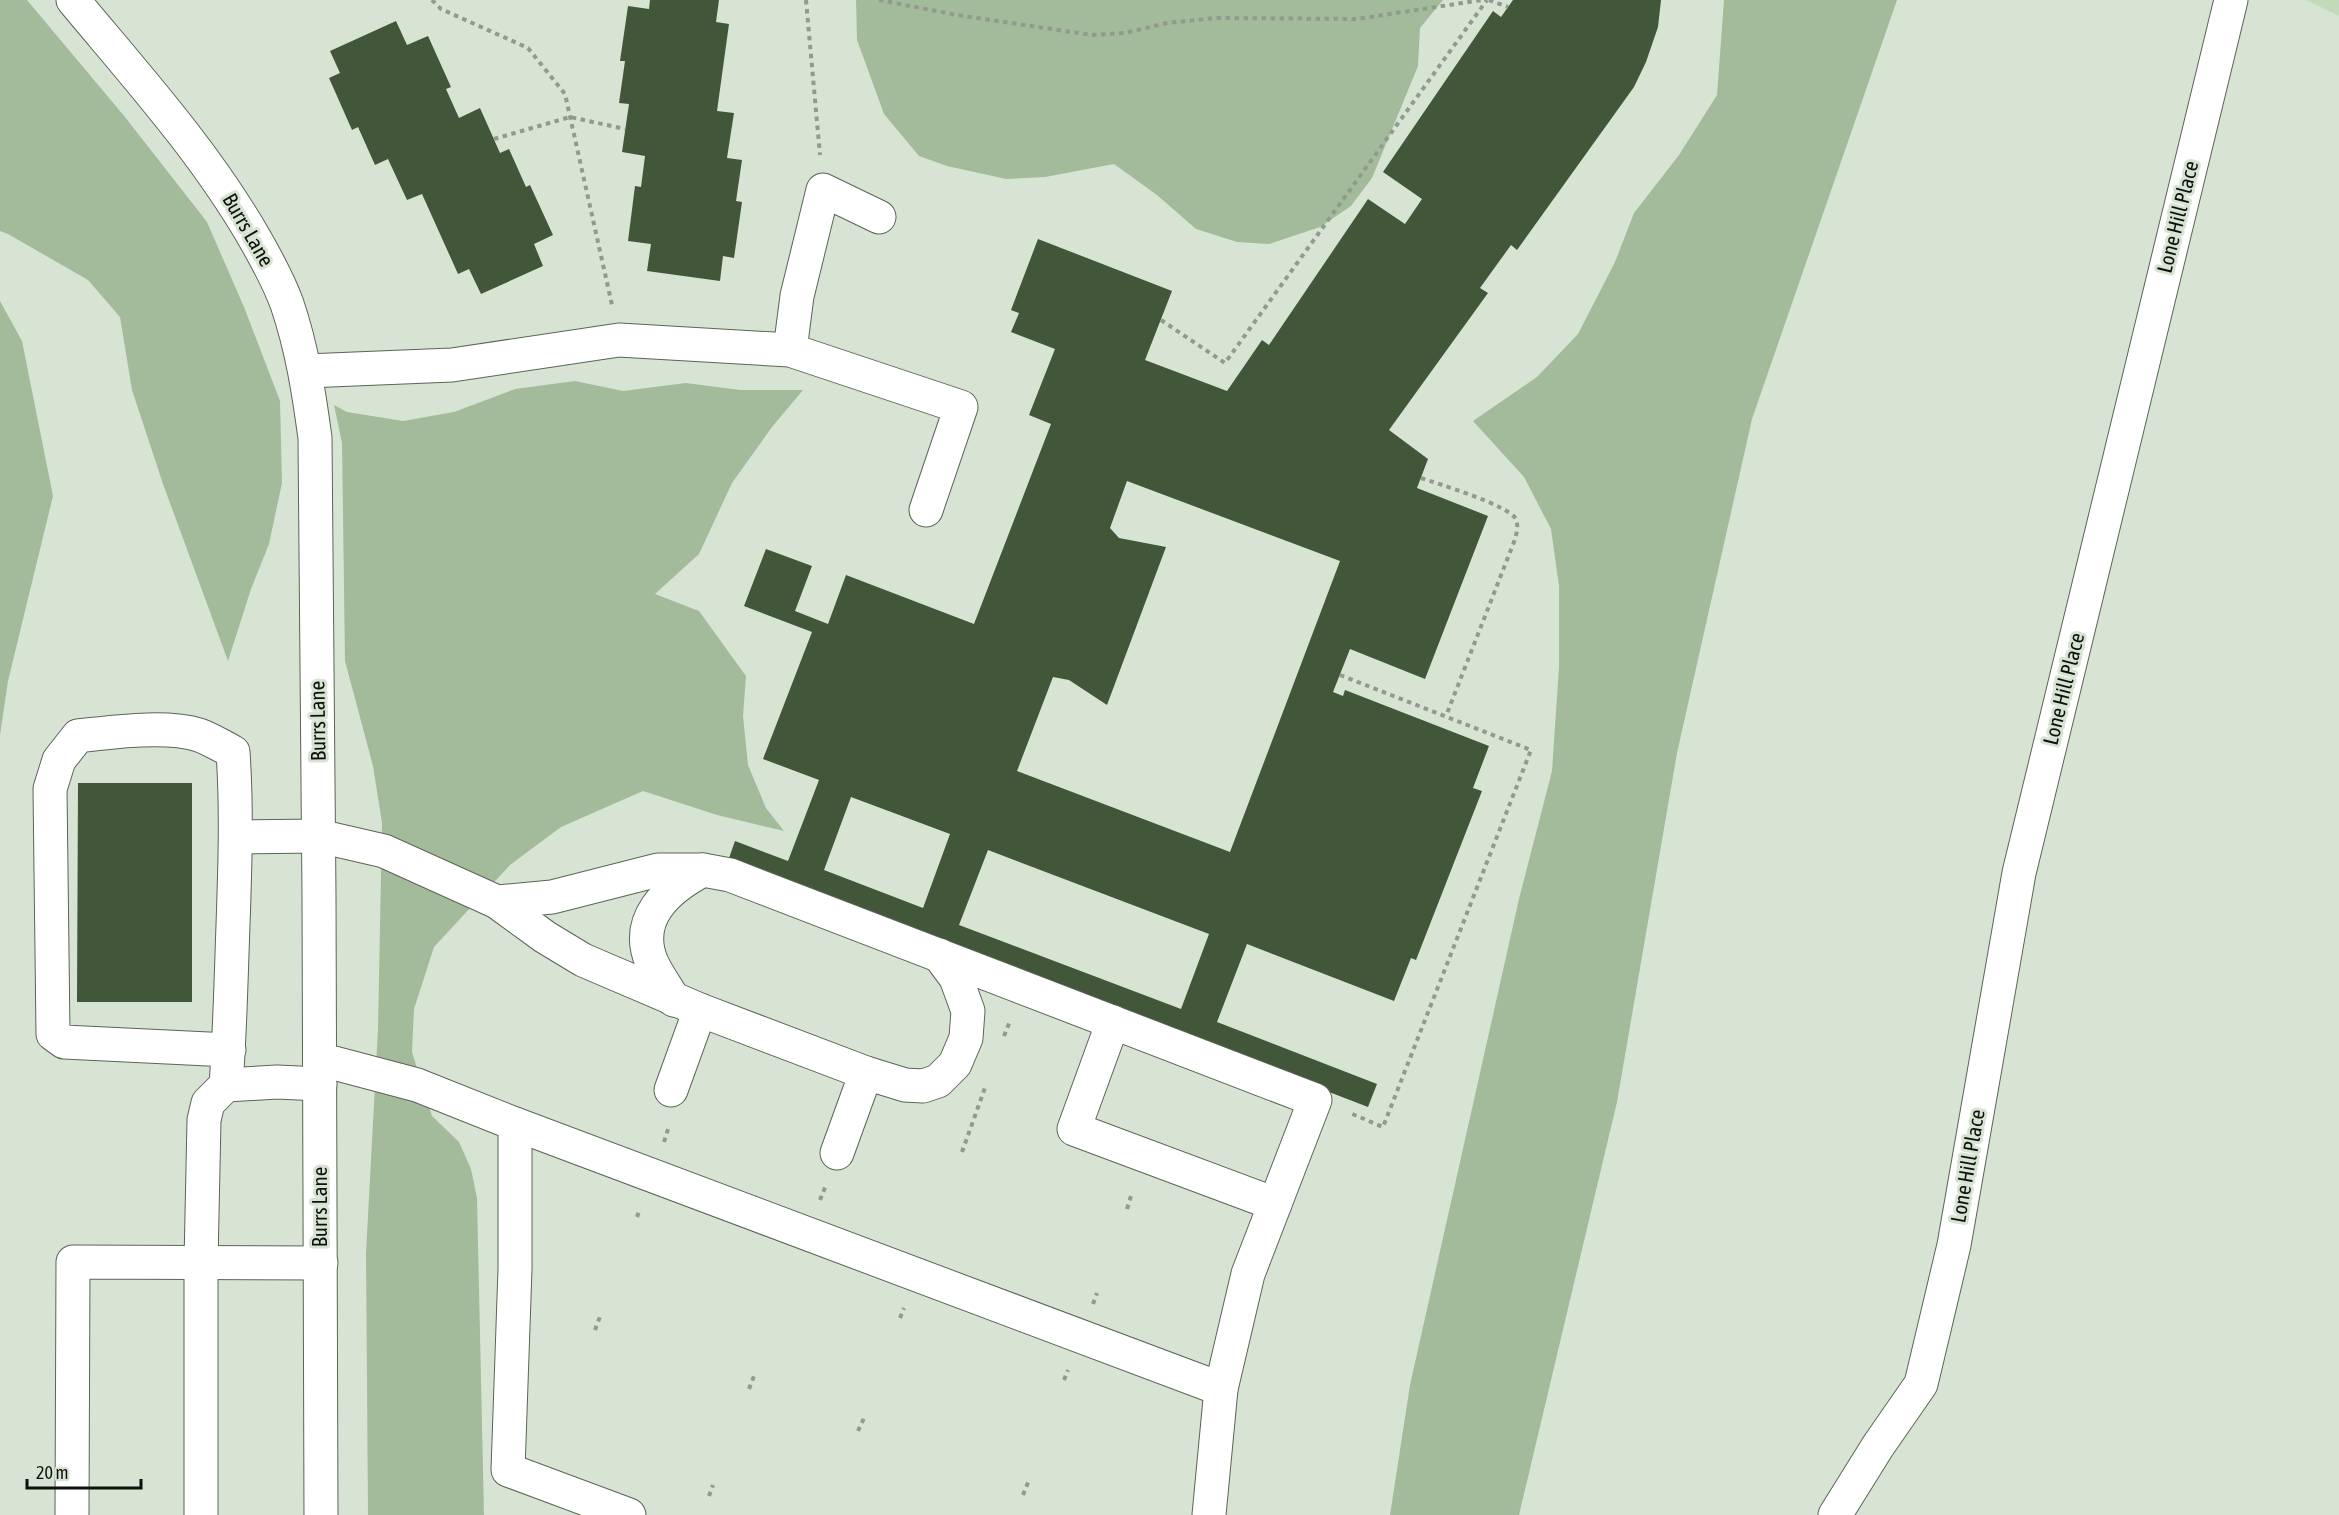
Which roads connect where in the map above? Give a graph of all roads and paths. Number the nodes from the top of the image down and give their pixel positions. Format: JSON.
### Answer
{"nodes":[{"id":1,"x":73,"y":0,"type":"edge"},
{"id":2,"x":432,"y":0,"type":"edge"},
{"id":3,"x":806,"y":0,"type":"edge"},
{"id":4,"x":879,"y":0,"type":"edge"},
{"id":5,"x":1482,"y":0,"type":"edge"},
{"id":6,"x":1488,"y":0,"type":"edge"},
{"id":7,"x":2231,"y":0,"type":"edge"},
{"id":8,"x":1508,"y":7,"type":"dead end"},
{"id":9,"x":570,"y":117,"type":"junction"},
{"id":10,"x":625,"y":129,"type":"dead end"},
{"id":11,"x":494,"y":139,"type":"dead end"},
{"id":12,"x":823,"y":189,"type":"junction"},
{"id":13,"x":879,"y":218,"type":"dead end"},
{"id":14,"x":1161,"y":321,"type":"dead end"},
{"id":15,"x":619,"y":340,"type":"junction"},
{"id":16,"x":790,"y":350,"type":"junction"},
{"id":17,"x":306,"y":371,"type":"junction"},
{"id":18,"x":1421,"y":478,"type":"dead end"},
{"id":19,"x":926,"y":510,"type":"dead end"},
{"id":20,"x":1340,"y":675,"type":"dead end"},
{"id":21,"x":1446,"y":716,"type":"junction"},
{"id":22,"x":319,"y":836,"type":"junction"},
{"id":23,"x":236,"y":837,"type":"junction"},
{"id":24,"x":703,"y":870,"type":"junction"},
{"id":25,"x":497,"y":902,"type":"junction"},
{"id":26,"x":939,"y":955,"type":"junction"},
{"id":27,"x":687,"y":1005,"type":"junction"},
{"id":28,"x":1113,"y":1022,"type":"junction"},
{"id":29,"x":228,"y":1050,"type":"junction"},
{"id":30,"x":866,"y":1073,"type":"junction"},
{"id":31,"x":320,"y":1074,"type":"junction"},
{"id":32,"x":226,"y":1086,"type":"junction"},
{"id":33,"x":671,"y":1089,"type":"dead end"},
{"id":34,"x":1315,"y":1100,"type":"junction"},
{"id":35,"x":515,"y":1124,"type":"junction"},
{"id":36,"x":837,"y":1153,"type":"dead end"},
{"id":37,"x":1131,"y":1196,"type":"dead end"},
{"id":38,"x":1275,"y":1204,"type":"junction"},
{"id":39,"x":1127,"y":1209,"type":"dead end"},
{"id":40,"x":201,"y":1262,"type":"junction"},
{"id":41,"x":321,"y":1263,"type":"junction"},
{"id":42,"x":601,"y":1314,"type":"dead end"},
{"id":43,"x":595,"y":1330,"type":"dead end"},
{"id":44,"x":754,"y":1376,"type":"dead end"},
{"id":45,"x":749,"y":1389,"type":"dead end"},
{"id":46,"x":1221,"y":1389,"type":"junction"},
{"id":47,"x":864,"y":1418,"type":"dead end"},
{"id":48,"x":858,"y":1431,"type":"dead end"},
{"id":49,"x":1029,"y":1480,"type":"dead end"},
{"id":50,"x":713,"y":1485,"type":"dead end"},
{"id":51,"x":1023,"y":1495,"type":"dead end"},
{"id":52,"x":709,"y":1496,"type":"dead end"},
{"id":53,"x":72,"y":1515,"type":"edge"},
{"id":54,"x":201,"y":1515,"type":"edge"},
{"id":55,"x":321,"y":1515,"type":"edge"},
{"id":56,"x":629,"y":1515,"type":"edge"},
{"id":57,"x":1209,"y":1515,"type":"edge"},
{"id":58,"x":1835,"y":1515,"type":"edge"}],
"edges":[{"from":1,"to":17,"type":"street","name":"Burrs Lane"},
{"from":2,"to":9,"type":"path"},
{"from":3,"to":12,"type":"path"},
{"from":4,"to":5,"type":"path"},
{"from":6,"to":8,"type":"path"},
{"from":6,"to":14,"type":"path"},
{"from":7,"to":58,"type":"street","name":"Lone Hill Place"},
{"from":9,"to":10,"type":"path"},
{"from":9,"to":11,"type":"path"},
{"from":9,"to":15,"type":"path"},
{"from":12,"to":13,"type":"street"},
{"from":12,"to":16,"type":"street"},
{"from":15,"to":16,"type":"street"},
{"from":15,"to":17,"type":"street"},
{"from":16,"to":19,"type":"street"},
{"from":17,"to":22,"type":"street","name":"Burrs Lane"},
{"from":18,"to":21,"type":"path"},
{"from":20,"to":21,"type":"path"},
{"from":21,"to":34,"type":"path"},
{"from":22,"to":23,"type":"street"},
{"from":22,"to":25,"type":"street"},
{"from":22,"to":31,"type":"street","name":"Burrs Lane"},
{"from":23,"to":29,"type":"street"},
{"from":23,"to":29,"type":"street"},
{"from":24,"to":25,"type":"street"},
{"from":24,"to":26,"type":"street"},
{"from":24,"to":27,"type":"street"},
{"from":25,"to":27,"type":"street"},
{"from":26,"to":28,"type":"street"},
{"from":26,"to":30,"type":"street"},
{"from":27,"to":30,"type":"street"},
{"from":27,"to":33,"type":"street"},
{"from":28,"to":34,"type":"street"},
{"from":28,"to":38,"type":"street"},
{"from":29,"to":32,"type":"street"},
{"from":30,"to":36,"type":"street"},
{"from":31,"to":32,"type":"street"},
{"from":31,"to":35,"type":"street"},
{"from":31,"to":41,"type":"street","name":"Burrs Lane"},
{"from":32,"to":40,"type":"street"},
{"from":34,"to":38,"type":"street"},
{"from":35,"to":46,"type":"street"},
{"from":35,"to":56,"type":"street"},
{"from":37,"to":39,"type":"path"},
{"from":38,"to":46,"type":"street"},
{"from":40,"to":41,"type":"street"},
{"from":40,"to":53,"type":"street"},
{"from":40,"to":54,"type":"street"},
{"from":41,"to":55,"type":"street","name":"Burrs Lane"},
{"from":42,"to":43,"type":"path"},
{"from":44,"to":45,"type":"path"},
{"from":46,"to":57,"type":"street"},
{"from":47,"to":48,"type":"path"},
{"from":49,"to":51,"type":"path"},
{"from":50,"to":52,"type":"path"}]}
